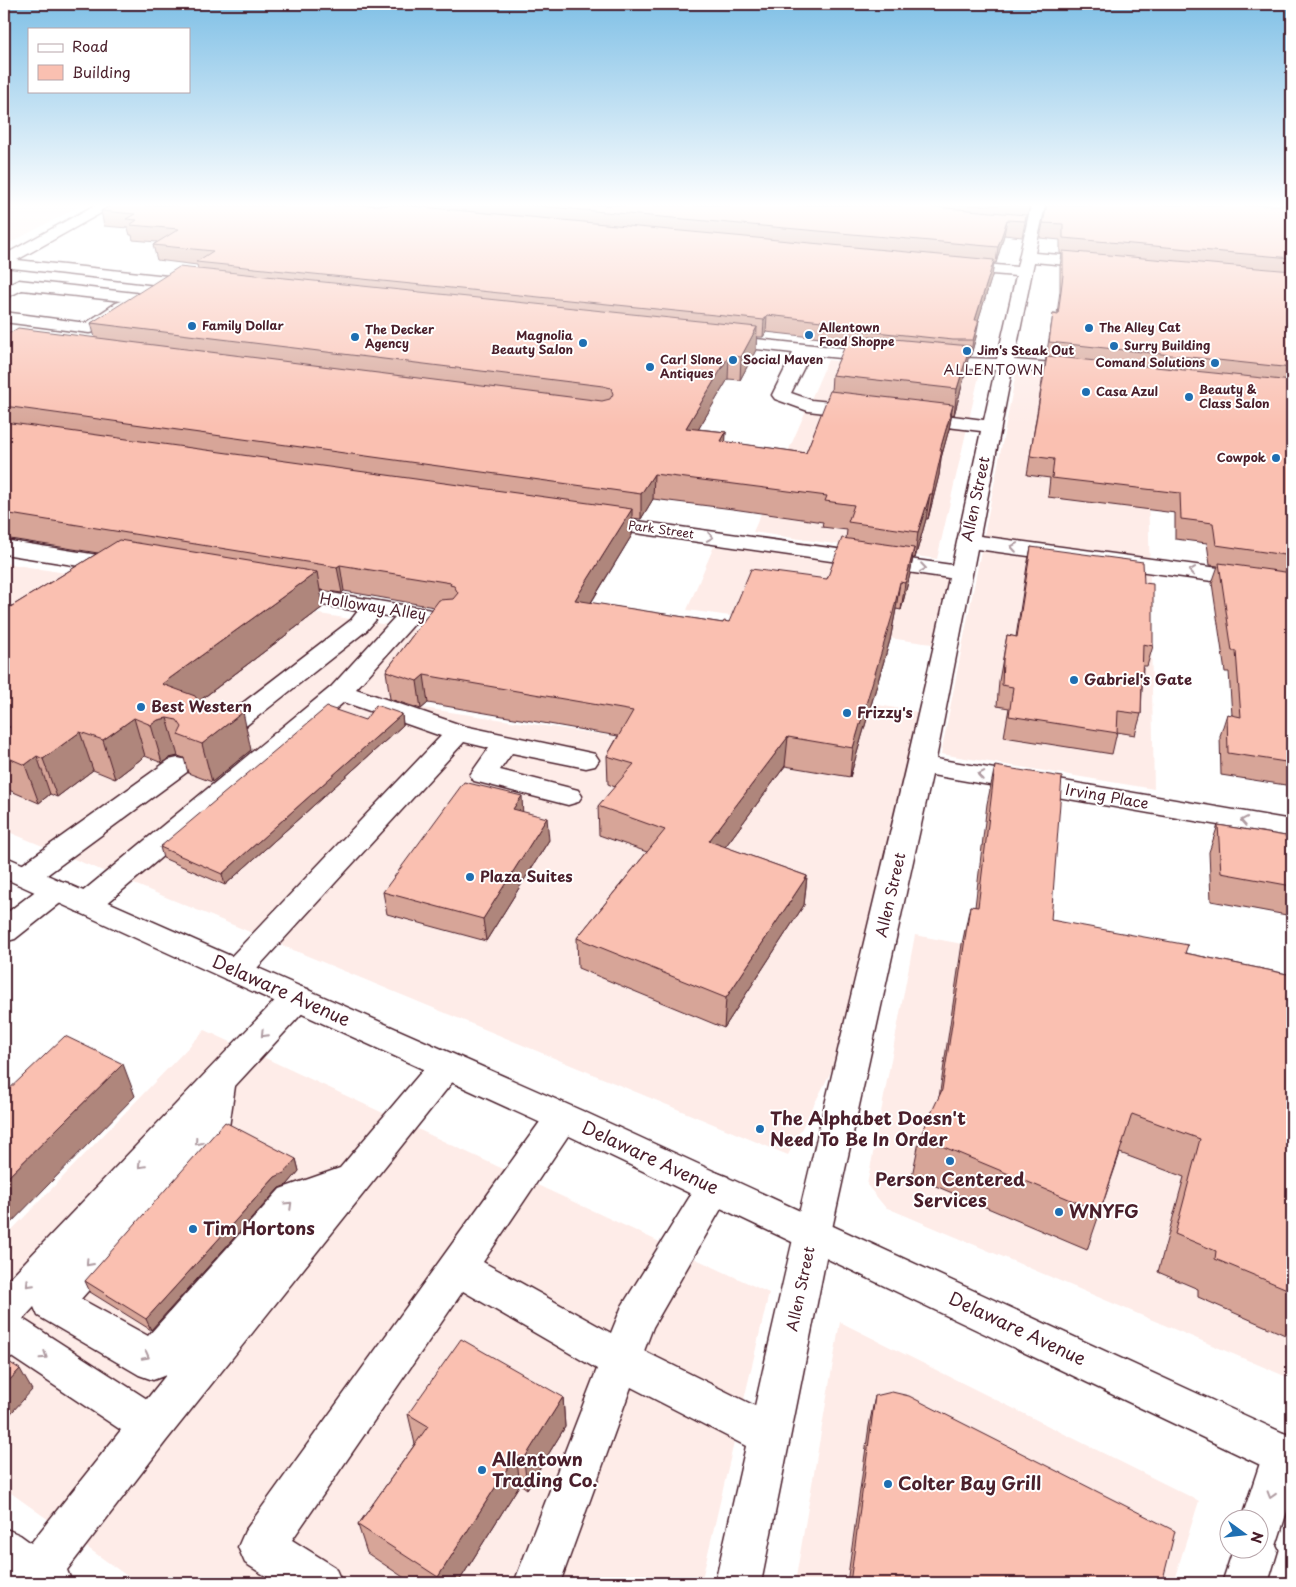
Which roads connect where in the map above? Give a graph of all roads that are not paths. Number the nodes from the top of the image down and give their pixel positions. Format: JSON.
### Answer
{"nodes":[{"id":1,"x":67,"y":279,"type":"edge"},
{"id":2,"x":156,"y":279,"type":"edge"},
{"id":3,"x":1022,"y":279,"type":"edge"},
{"id":4,"x":165,"y":280,"type":"junction"},
{"id":5,"x":213,"y":286,"type":"edge"},
{"id":6,"x":51,"y":289,"type":"junction"},
{"id":7,"x":4,"y":294,"type":"edge"},
{"id":8,"x":135,"y":298,"type":"junction"},
{"id":9,"x":4,"y":317,"type":"edge"},
{"id":10,"x":707,"y":338,"type":"edge"},
{"id":11,"x":804,"y":349,"type":"junction"},
{"id":12,"x":893,"y":358,"type":"edge"},
{"id":13,"x":912,"y":360,"type":"edge"},
{"id":14,"x":1003,"y":366,"type":"junction"},
{"id":15,"x":1100,"y":372,"type":"edge"},
{"id":16,"x":874,"y":413,"type":"edge"},
{"id":17,"x":893,"y":415,"type":"edge"},
{"id":18,"x":991,"y":427,"type":"junction"},
{"id":19,"x":577,"y":519,"type":"edge"},
{"id":20,"x":968,"y":541,"type":"junction"},
{"id":21,"x":4,"y":547,"type":"edge"},
{"id":22,"x":104,"y":563,"type":"junction"},
{"id":23,"x":140,"y":569,"type":"edge"},
{"id":24,"x":961,"y":573,"type":"junction"},
{"id":25,"x":79,"y":578,"type":"edge"},
{"id":26,"x":1292,"y":585,"type":"edge"},
{"id":27,"x":267,"y":590,"type":"edge"},
{"id":28,"x":374,"y":607,"type":"junction"},
{"id":29,"x":412,"y":613,"type":"junction"},
{"id":30,"x":447,"y":619,"type":"edge"},
{"id":31,"x":340,"y":692,"type":"junction"},
{"id":32,"x":458,"y":733,"type":"junction"},
{"id":33,"x":219,"y":734,"type":"edge"},
{"id":34,"x":505,"y":743,"type":"junction"},
{"id":35,"x":586,"y":760,"type":"dead end"},
{"id":36,"x":921,"y":765,"type":"junction"},
{"id":37,"x":178,"y":766,"type":"edge"},
{"id":38,"x":568,"y":796,"type":"dead end"},
{"id":39,"x":1292,"y":829,"type":"edge"},
{"id":40,"x":15,"y":871,"type":"edge"},
{"id":41,"x":56,"y":890,"type":"junction"},
{"id":42,"x":87,"y":904,"type":"junction"},
{"id":43,"x":4,"y":931,"type":"edge"},
{"id":44,"x":236,"y":971,"type":"junction"},
{"id":45,"x":297,"y":998,"type":"junction"},
{"id":46,"x":446,"y":1066,"type":"junction"},
{"id":47,"x":219,"y":1082,"type":"junction"},
{"id":48,"x":562,"y":1118,"type":"junction"},
{"id":49,"x":352,"y":1180,"type":"junction"},
{"id":50,"x":716,"y":1188,"type":"junction"},
{"id":51,"x":812,"y":1233,"type":"junction"},
{"id":52,"x":457,"y":1268,"type":"junction"},
{"id":53,"x":4,"y":1311,"type":"edge"},
{"id":54,"x":4,"y":1329,"type":"edge"},
{"id":55,"x":620,"y":1360,"type":"junction"},
{"id":56,"x":151,"y":1426,"type":"junction"},
{"id":57,"x":770,"y":1436,"type":"junction"},
{"id":58,"x":1288,"y":1457,"type":"edge"},
{"id":59,"x":1268,"y":1510,"type":"edge"},
{"id":60,"x":1252,"y":1560,"type":"edge"},
{"id":61,"x":30,"y":1569,"type":"edge"},
{"id":62,"x":319,"y":1583,"type":"edge"},
{"id":63,"x":537,"y":1583,"type":"edge"},
{"id":64,"x":738,"y":1583,"type":"edge"},
{"id":65,"x":1245,"y":1583,"type":"edge"}],
"edges":[{"from":1,"to":6,"type":"street"},
{"from":2,"to":4,"type":"street"},
{"from":3,"to":14,"type":"street","name":"Allen Street"},
{"from":4,"to":5,"type":"street"},
{"from":4,"to":8,"type":"street"},
{"from":6,"to":7,"type":"street"},
{"from":6,"to":8,"type":"street"},
{"from":8,"to":9,"type":"street"},
{"from":10,"to":11,"type":"street"},
{"from":11,"to":12,"type":"street"},
{"from":11,"to":16,"type":"street"},
{"from":13,"to":14,"type":"street"},
{"from":14,"to":15,"type":"street"},
{"from":14,"to":18,"type":"street","name":"Allen Street"},
{"from":17,"to":18,"type":"street"},
{"from":18,"to":20,"type":"street","name":"Allen Street"},
{"from":19,"to":24,"type":"street","name":"Park Street","one_way":true},
{"from":20,"to":24,"type":"street","name":"Allen Street"},
{"from":26,"to":20,"type":"street","one_way":true},
{"from":21,"to":22,"type":"street"},
{"from":22,"to":23,"type":"street"},
{"from":22,"to":25,"type":"street"},
{"from":24,"to":36,"type":"street","name":"Allen Street"},
{"from":27,"to":28,"type":"street","name":"Holloway Alley"},
{"from":28,"to":29,"type":"street","name":"Holloway Alley"},
{"from":28,"to":33,"type":"street"},
{"from":29,"to":30,"type":"street","name":"Holloway Alley"},
{"from":29,"to":31,"type":"street"},
{"from":31,"to":32,"type":"street"},
{"from":31,"to":42,"type":"street"},
{"from":32,"to":34,"type":"street"},
{"from":32,"to":44,"type":"street"},
{"from":34,"to":35,"type":"street"},
{"from":34,"to":38,"type":"street"},
{"from":39,"to":36,"type":"street","name":"Irving Place","one_way":true},
{"from":36,"to":51,"type":"street","name":"Allen Street"},
{"from":37,"to":40,"type":"street"},
{"from":40,"to":41,"type":"street","name":"Delaware Avenue"},
{"from":41,"to":42,"type":"street","name":"Delaware Avenue"},
{"from":41,"to":43,"type":"street"},
{"from":42,"to":44,"type":"street","name":"Delaware Avenue"},
{"from":44,"to":45,"type":"street","name":"Delaware Avenue"},
{"from":45,"to":46,"type":"street","name":"Delaware Avenue"},
{"from":45,"to":47,"type":"street","one_way":true},
{"from":46,"to":48,"type":"street","name":"Delaware Avenue"},
{"from":46,"to":49,"type":"street"},
{"from":47,"to":49,"type":"street","one_way":true},
{"from":47,"to":53,"type":"street","one_way":true},
{"from":48,"to":50,"type":"street","name":"Delaware Avenue"},
{"from":48,"to":52,"type":"street"},
{"from":49,"to":56,"type":"street"},
{"from":50,"to":51,"type":"street","name":"Delaware Avenue"},
{"from":50,"to":55,"type":"street"},
{"from":51,"to":57,"type":"street","name":"Allen Street"},
{"from":51,"to":58,"type":"street","name":"Delaware Avenue"},
{"from":52,"to":55,"type":"street"},
{"from":52,"to":62,"type":"street"},
{"from":54,"to":56,"type":"street","one_way":true},
{"from":55,"to":57,"type":"street"},
{"from":55,"to":63,"type":"street"},
{"from":56,"to":61,"type":"street"},
{"from":57,"to":64,"type":"street","name":"Allen Street"},
{"from":58,"to":59,"type":"street","one_way":true},
{"from":60,"to":65,"type":"street"}]}
